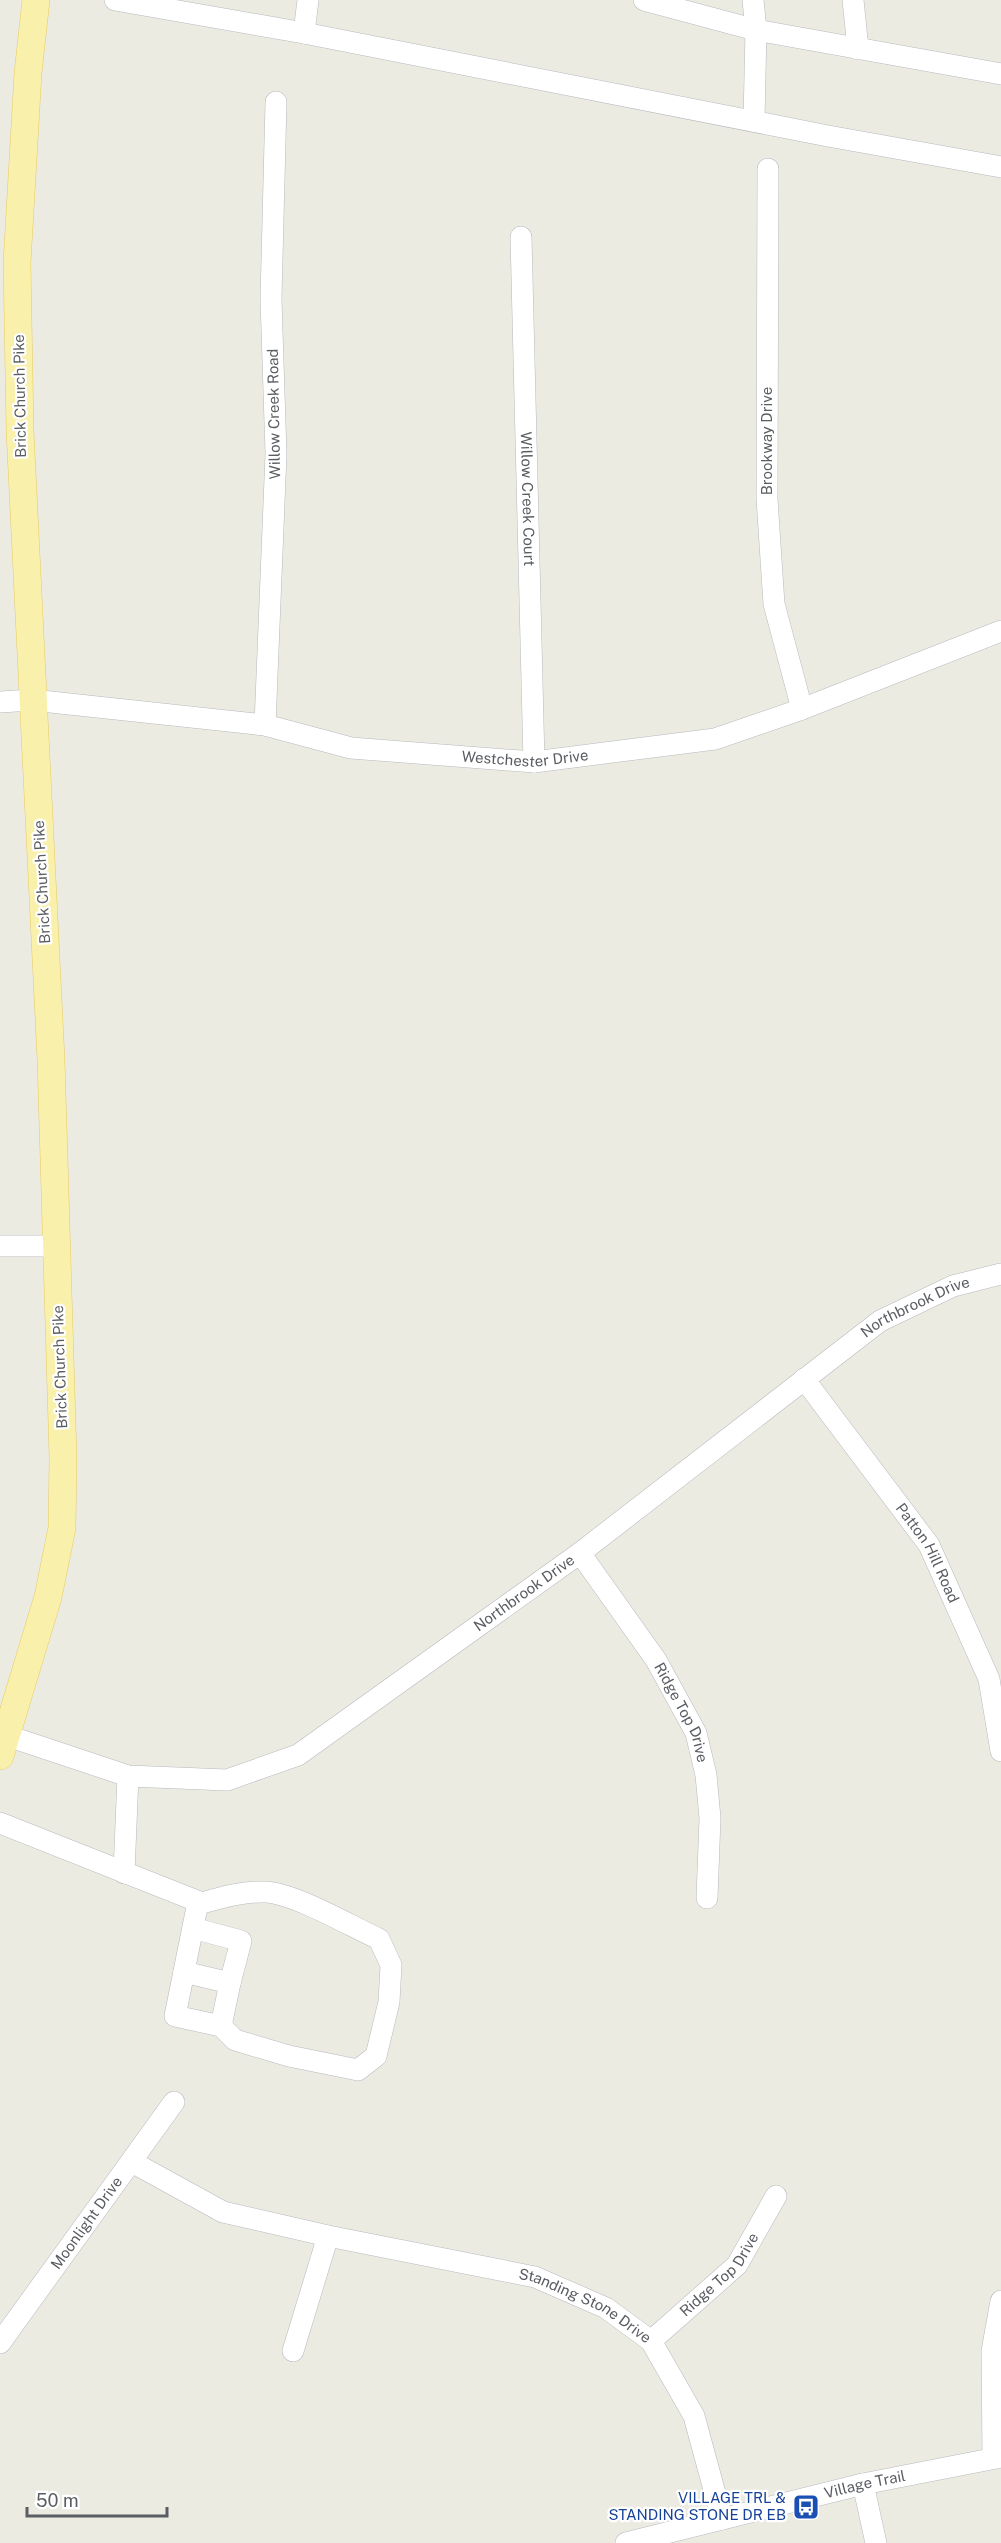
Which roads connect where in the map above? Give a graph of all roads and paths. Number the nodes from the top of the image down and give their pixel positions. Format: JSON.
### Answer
{"nodes":[{"id":1,"x":36,"y":0,"type":"edge"},
{"id":2,"x":115,"y":0,"type":"edge"},
{"id":3,"x":308,"y":0,"type":"edge"},
{"id":4,"x":644,"y":0,"type":"edge"},
{"id":5,"x":753,"y":0,"type":"edge"},
{"id":6,"x":853,"y":0,"type":"edge"},
{"id":7,"x":756,"y":30,"type":"junction"},
{"id":8,"x":303,"y":33,"type":"junction"},
{"id":9,"x":858,"y":49,"type":"junction"},
{"id":10,"x":1001,"y":74,"type":"edge"},
{"id":11,"x":276,"y":102,"type":"dead end"},
{"id":12,"x":754,"y":121,"type":"junction"},
{"id":13,"x":1001,"y":167,"type":"edge"},
{"id":14,"x":768,"y":169,"type":"dead end"},
{"id":15,"x":521,"y":237,"type":"dead end"},
{"id":16,"x":9,"y":262,"type":"edge"},
{"id":17,"x":1001,"y":631,"type":"edge"},
{"id":18,"x":32,"y":700,"type":"junction"},
{"id":19,"x":0,"y":702,"type":"edge"},
{"id":20,"x":802,"y":709,"type":"junction"},
{"id":21,"x":265,"y":724,"type":"junction"},
{"id":22,"x":534,"y":762,"type":"junction"},
{"id":23,"x":0,"y":1246,"type":"edge"},
{"id":24,"x":57,"y":1246,"type":"junction"},
{"id":25,"x":1001,"y":1274,"type":"edge"},
{"id":26,"x":804,"y":1379,"type":"junction"},
{"id":27,"x":580,"y":1553,"type":"junction"},
{"id":28,"x":4,"y":1746,"type":"edge"},
{"id":29,"x":1001,"y":1751,"type":"edge"},
{"id":30,"x":128,"y":1776,"type":"junction"},
{"id":31,"x":0,"y":1823,"type":"edge"},
{"id":32,"x":124,"y":1873,"type":"junction"},
{"id":33,"x":708,"y":1898,"type":"dead end"},
{"id":34,"x":198,"y":1902,"type":"junction"},
{"id":35,"x":193,"y":1928,"type":"junction"},
{"id":36,"x":184,"y":1972,"type":"junction"},
{"id":37,"x":230,"y":1983,"type":"junction"},
{"id":38,"x":221,"y":2026,"type":"junction"},
{"id":39,"x":174,"y":2102,"type":"dead end"},
{"id":40,"x":132,"y":2162,"type":"junction"},
{"id":41,"x":776,"y":2196,"type":"dead end"},
{"id":42,"x":328,"y":2236,"type":"junction"},
{"id":43,"x":1001,"y":2301,"type":"edge"},
{"id":44,"x":651,"y":2341,"type":"junction"},
{"id":45,"x":0,"y":2343,"type":"edge"},
{"id":46,"x":293,"y":2351,"type":"dead end"},
{"id":47,"x":997,"y":2457,"type":"edge"},
{"id":48,"x":863,"y":2484,"type":"junction"},
{"id":49,"x":722,"y":2519,"type":"junction"},
{"id":50,"x":627,"y":2543,"type":"edge"},
{"id":51,"x":876,"y":2543,"type":"edge"}],
"edges":[{"from":1,"to":16,"type":"main road","name":"Brick Church Pike"},
{"from":2,"to":8,"type":"street"},
{"from":3,"to":8,"type":"street"},
{"from":4,"to":7,"type":"street"},
{"from":5,"to":7,"type":"street"},
{"from":6,"to":9,"type":"street"},
{"from":7,"to":9,"type":"street"},
{"from":7,"to":12,"type":"street"},
{"from":8,"to":12,"type":"street"},
{"from":9,"to":10,"type":"street"},
{"from":11,"to":21,"type":"street","name":"Willow Creek Road"},
{"from":12,"to":13,"type":"street"},
{"from":14,"to":20,"type":"street","name":"Brookway Drive"},
{"from":15,"to":22,"type":"street","name":"Willow Creek Court"},
{"from":16,"to":18,"type":"main road","name":"Brick Church Pike"},
{"from":17,"to":20,"type":"street","name":"Westchester Drive"},
{"from":18,"to":19,"type":"street","name":"Westchester Drive"},
{"from":18,"to":21,"type":"street","name":"Westchester Drive"},
{"from":18,"to":24,"type":"main road","name":"Brick Church Pike"},
{"from":20,"to":22,"type":"street","name":"Westchester Drive"},
{"from":21,"to":22,"type":"street","name":"Westchester Drive"},
{"from":23,"to":24,"type":"street"},
{"from":24,"to":28,"type":"main road","name":"Brick Church Pike"},
{"from":25,"to":26,"type":"street","name":"Northbrook Drive"},
{"from":26,"to":27,"type":"street","name":"Northbrook Drive"},
{"from":26,"to":29,"type":"street","name":"Patton Hill Road"},
{"from":27,"to":30,"type":"street","name":"Northbrook Drive"},
{"from":27,"to":33,"type":"street","name":"Ridge Top Drive"},
{"from":28,"to":30,"type":"street","name":"Northbrook Drive"},
{"from":30,"to":32,"type":"street"},
{"from":31,"to":32,"type":"street"},
{"from":32,"to":34,"type":"street"},
{"from":34,"to":35,"type":"street"},
{"from":34,"to":38,"type":"street"},
{"from":35,"to":36,"type":"street"},
{"from":35,"to":37,"type":"street"},
{"from":36,"to":37,"type":"street"},
{"from":36,"to":38,"type":"street"},
{"from":37,"to":38,"type":"street"},
{"from":39,"to":40,"type":"street","name":"Moonlight Drive"},
{"from":40,"to":42,"type":"street","name":"Standing Stone Drive"},
{"from":40,"to":45,"type":"street","name":"Moonlight Drive"},
{"from":41,"to":44,"type":"street","name":"Ridge Top Drive"},
{"from":42,"to":44,"type":"street","name":"Standing Stone Drive"},
{"from":42,"to":46,"type":"street"},
{"from":43,"to":47,"type":"street"},
{"from":44,"to":49,"type":"street","name":"Standing Stone Drive"},
{"from":47,"to":48,"type":"street","name":"Village Trail"},
{"from":48,"to":49,"type":"street","name":"Village Trail"},
{"from":48,"to":51,"type":"street"},
{"from":49,"to":50,"type":"street","name":"Village Trail"}]}
